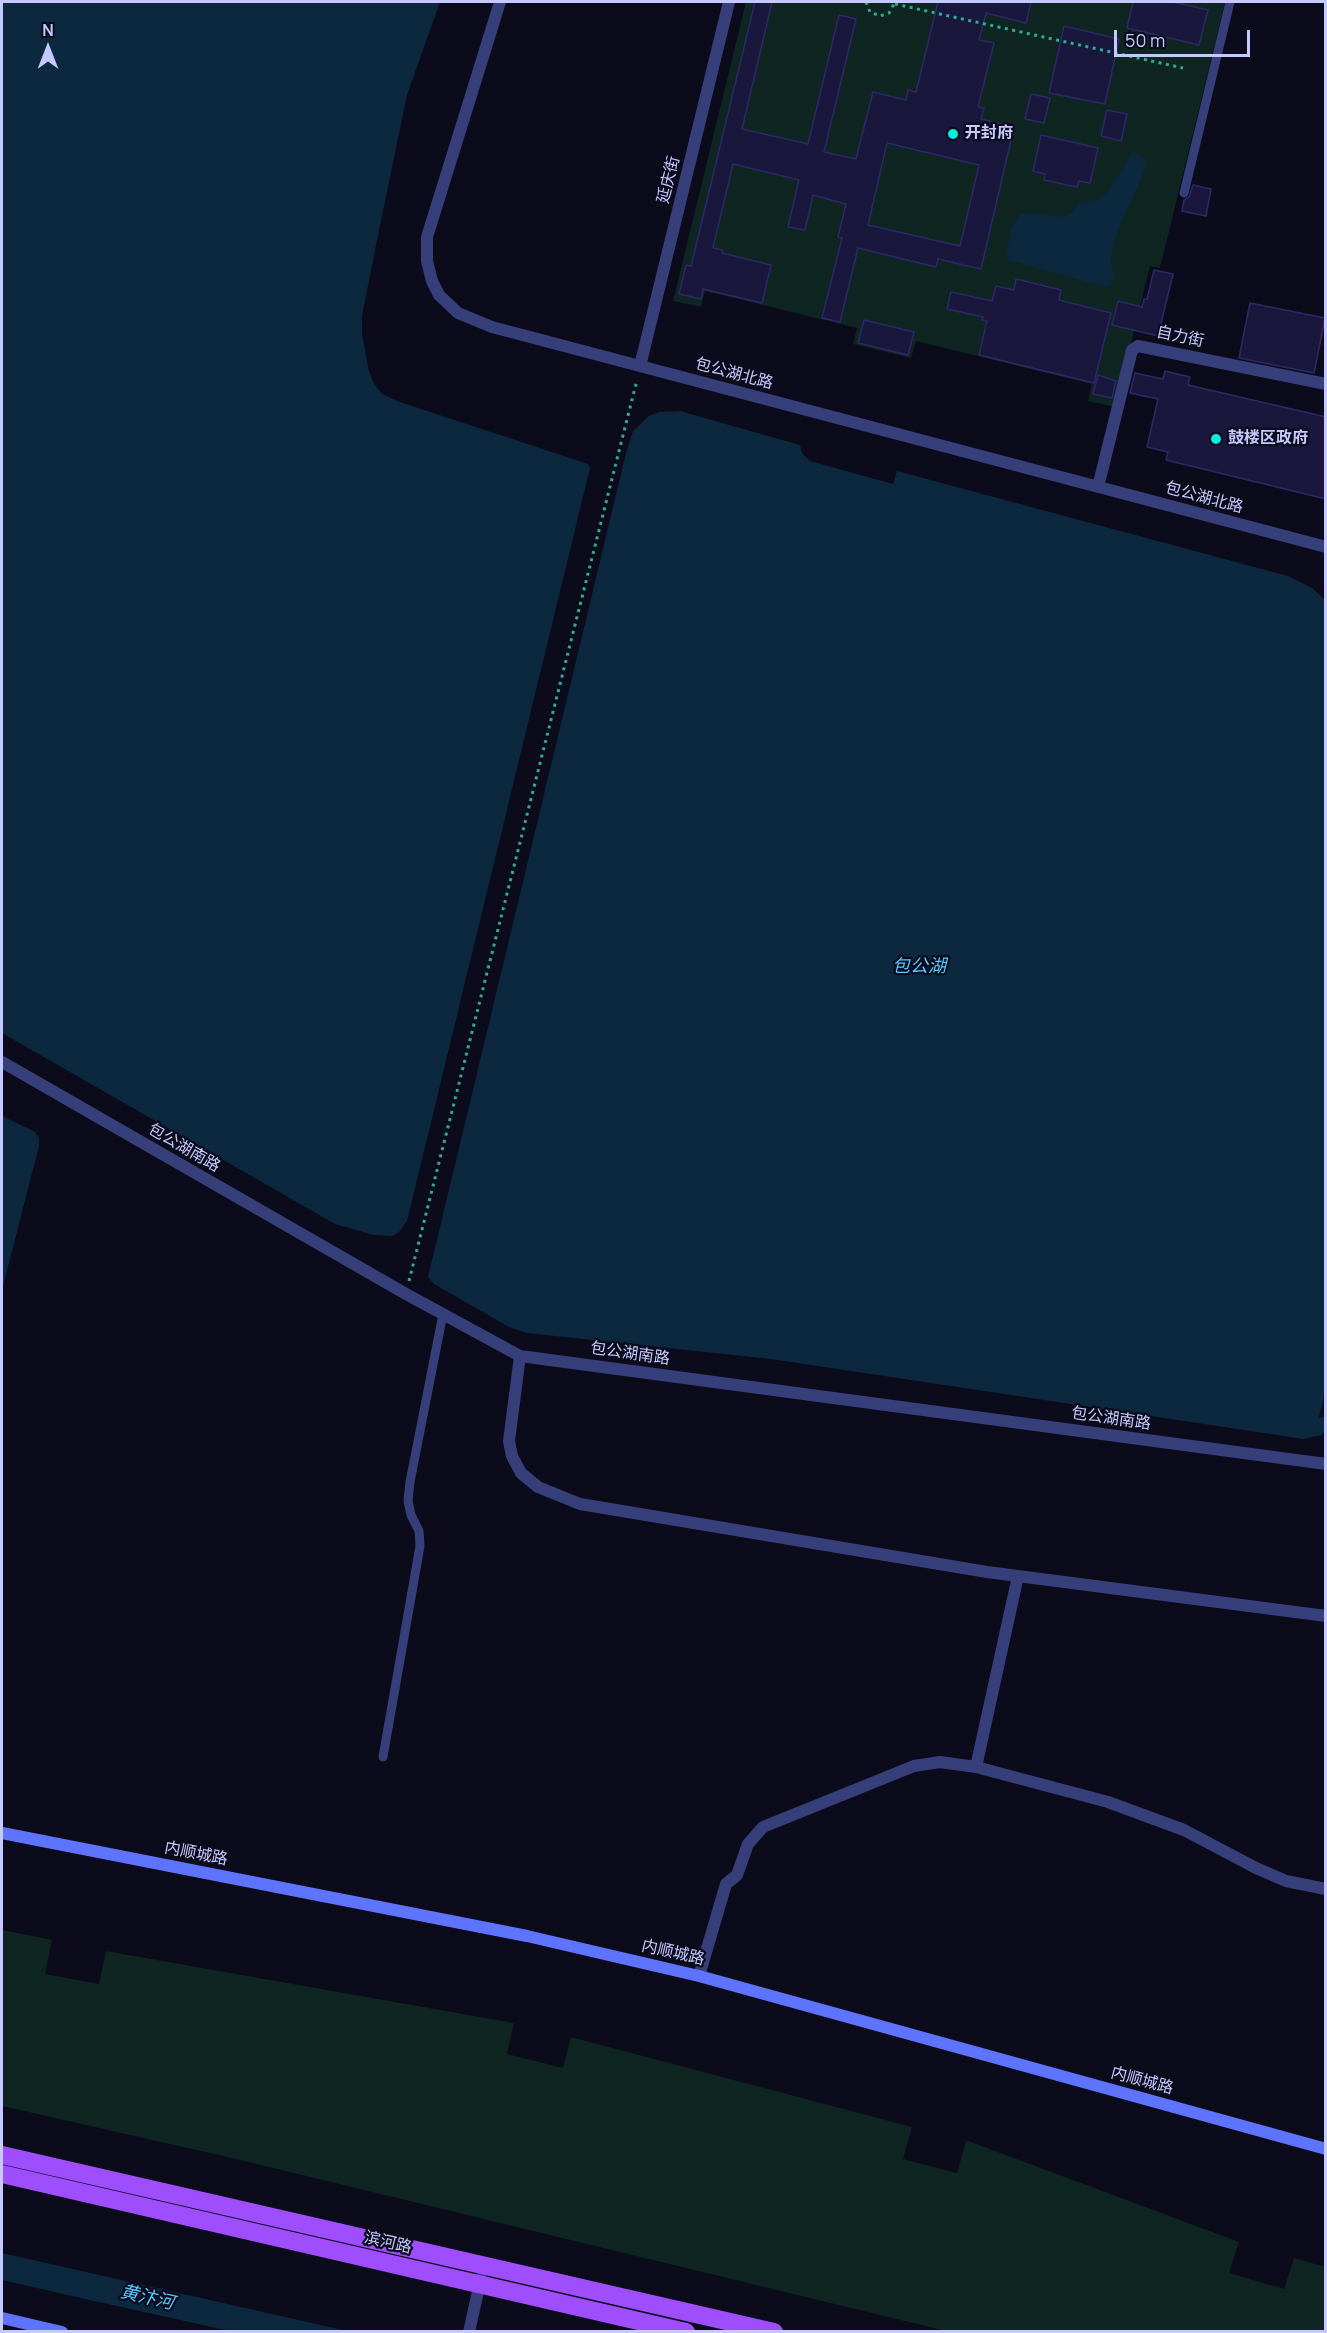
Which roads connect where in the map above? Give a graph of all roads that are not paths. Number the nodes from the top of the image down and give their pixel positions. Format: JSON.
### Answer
{"nodes":[{"id":1,"x":500,"y":2,"type":"edge"},
{"id":2,"x":729,"y":2,"type":"edge"},
{"id":3,"x":1230,"y":2,"type":"edge"},
{"id":4,"x":1184,"y":193,"type":"dead end"},
{"id":5,"x":640,"y":366,"type":"junction"},
{"id":6,"x":1326,"y":384,"type":"edge"},
{"id":7,"x":1098,"y":487,"type":"junction"},
{"id":8,"x":1326,"y":547,"type":"edge"},
{"id":9,"x":2,"y":1062,"type":"edge"},
{"id":10,"x":443,"y":1314,"type":"junction"},
{"id":11,"x":520,"y":1356,"type":"junction"},
{"id":12,"x":1326,"y":1462,"type":"edge"},
{"id":13,"x":1018,"y":1576,"type":"junction"},
{"id":14,"x":1326,"y":1616,"type":"edge"},
{"id":15,"x":383,"y":1757,"type":"dead end"},
{"id":16,"x":976,"y":1767,"type":"junction"},
{"id":17,"x":2,"y":1833,"type":"edge"},
{"id":18,"x":1326,"y":1890,"type":"edge"},
{"id":19,"x":699,"y":1976,"type":"junction"},
{"id":20,"x":1326,"y":2149,"type":"edge"},
{"id":21,"x":2,"y":2155,"type":"edge"},
{"id":22,"x":2,"y":2174,"type":"edge"},
{"id":23,"x":484,"y":2265,"type":"junction"},
{"id":24,"x":480,"y":2284,"type":"junction"},
{"id":25,"x":2,"y":2318,"type":"edge"},
{"id":26,"x":471,"y":2325,"type":"edge"},
{"id":27,"x":62,"y":2331,"type":"edge"},
{"id":28,"x":686,"y":2331,"type":"edge"},
{"id":29,"x":774,"y":2331,"type":"edge"}],
"edges":[{"from":1,"to":5,"type":"street","name":"包公湖北路"},
{"from":2,"to":5,"type":"street","name":"延庆街"},
{"from":3,"to":4,"type":"lane"},
{"from":5,"to":7,"type":"street","name":"包公湖北路"},
{"from":6,"to":7,"type":"street","name":"自力街"},
{"from":7,"to":8,"type":"street","name":"包公湖北路"},
{"from":9,"to":10,"type":"street","name":"包公湖南路"},
{"from":10,"to":11,"type":"street","name":"包公湖南路"},
{"from":10,"to":15,"type":"lane"},
{"from":11,"to":12,"type":"street","name":"包公湖南路"},
{"from":11,"to":13,"type":"street"},
{"from":13,"to":14,"type":"street"},
{"from":13,"to":16,"type":"street"},
{"from":16,"to":18,"type":"street"},
{"from":16,"to":19,"type":"street"},
{"from":17,"to":19,"type":"street","name":"内顺城路"},
{"from":19,"to":20,"type":"street","name":"内顺城路"},
{"from":21,"to":23,"type":"main road","name":"滨河路"},
{"from":22,"to":24,"type":"main road","name":"滨河路"},
{"from":23,"to":24,"type":"street"},
{"from":23,"to":29,"type":"main road","name":"滨河路"},
{"from":24,"to":26,"type":"street"},
{"from":24,"to":28,"type":"main road","name":"滨河路"},
{"from":25,"to":27,"type":"street"}]}
